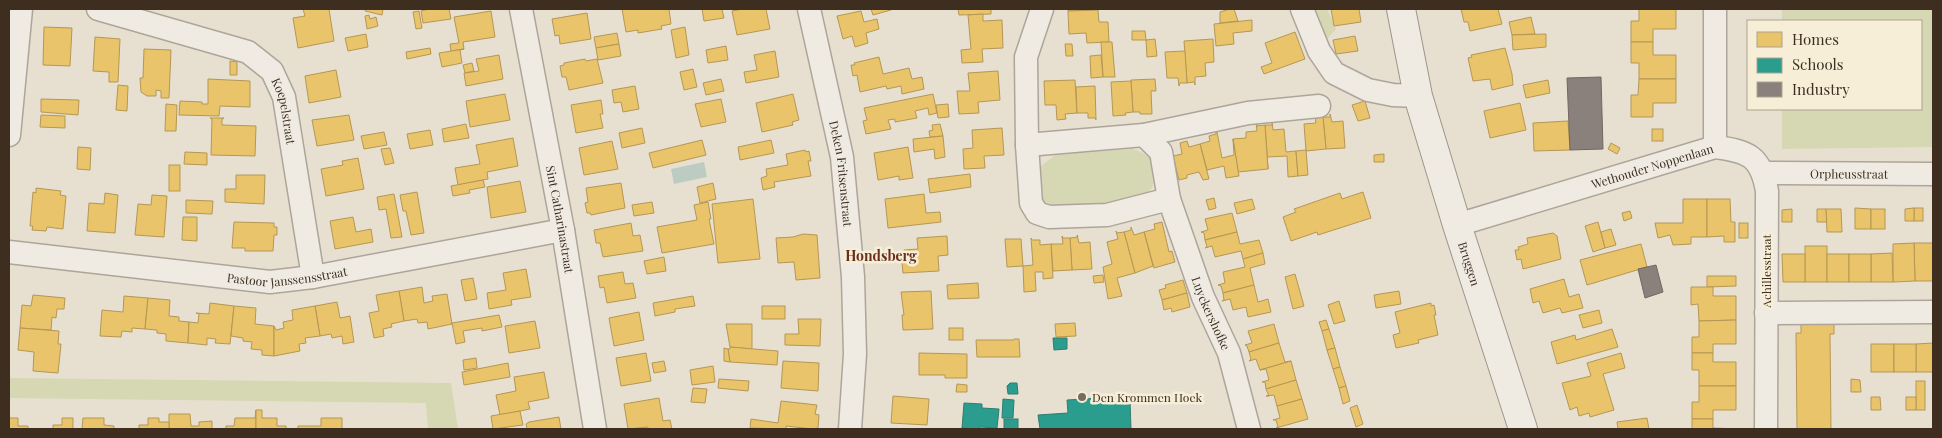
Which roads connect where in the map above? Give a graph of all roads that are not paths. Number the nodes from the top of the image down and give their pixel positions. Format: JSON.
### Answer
{"nodes":[{"id":1,"x":21,"y":9,"type":"edge"},
{"id":2,"x":98,"y":9,"type":"edge"},
{"id":3,"x":521,"y":9,"type":"edge"},
{"id":4,"x":809,"y":9,"type":"edge"},
{"id":5,"x":1042,"y":9,"type":"edge"},
{"id":6,"x":1302,"y":9,"type":"edge"},
{"id":7,"x":1401,"y":9,"type":"edge"},
{"id":8,"x":1714,"y":9,"type":"edge"},
{"id":9,"x":1418,"y":96,"type":"junction"},
{"id":10,"x":1319,"y":106,"type":"dead end"},
{"id":11,"x":9,"y":134,"type":"edge"},
{"id":12,"x":1144,"y":135,"type":"junction"},
{"id":13,"x":1027,"y":145,"type":"junction"},
{"id":14,"x":1714,"y":147,"type":"junction"},
{"id":15,"x":1764,"y":173,"type":"junction"},
{"id":16,"x":1933,"y":174,"type":"edge"},
{"id":17,"x":1169,"y":199,"type":"junction"},
{"id":18,"x":1457,"y":225,"type":"junction"},
{"id":19,"x":563,"y":230,"type":"junction"},
{"id":20,"x":9,"y":252,"type":"edge"},
{"id":21,"x":313,"y":277,"type":"junction"},
{"id":22,"x":1933,"y":312,"type":"edge"},
{"id":23,"x":1766,"y":314,"type":"junction"},
{"id":24,"x":595,"y":429,"type":"edge"},
{"id":25,"x":850,"y":429,"type":"edge"},
{"id":26,"x":1249,"y":429,"type":"edge"},
{"id":27,"x":1523,"y":429,"type":"edge"},
{"id":28,"x":1766,"y":429,"type":"edge"}],
"edges":[{"from":1,"to":11,"type":"street"},
{"from":2,"to":21,"type":"street","name":"Koepelstraat"},
{"from":3,"to":19,"type":"street","name":"Sint Catharinastraat"},
{"from":4,"to":25,"type":"street","name":"Deken Fritsenstraat"},
{"from":5,"to":13,"type":"street"},
{"from":6,"to":9,"type":"street"},
{"from":7,"to":9,"type":"street","name":"Bruggen"},
{"from":8,"to":14,"type":"street","name":"Wethouder Noppenlaan"},
{"from":9,"to":18,"type":"street","name":"Bruggen"},
{"from":10,"to":12,"type":"street"},
{"from":12,"to":13,"type":"street"},
{"from":12,"to":17,"type":"street","name":"Luyckershofke"},
{"from":13,"to":17,"type":"street"},
{"from":14,"to":15,"type":"street"},
{"from":14,"to":18,"type":"street","name":"Wethouder Noppenlaan"},
{"from":15,"to":16,"type":"street","name":"Orpheusstraat"},
{"from":15,"to":23,"type":"street","name":"Achillesstraat"},
{"from":17,"to":26,"type":"street","name":"Luyckershofke"},
{"from":18,"to":27,"type":"street","name":"Bruggen"},
{"from":19,"to":21,"type":"street","name":"Pastoor Janssensstraat"},
{"from":19,"to":24,"type":"street","name":"Sint Catharinastraat"},
{"from":20,"to":21,"type":"street","name":"Pastoor Janssensstraat"},
{"from":22,"to":23,"type":"street"},
{"from":23,"to":28,"type":"street","name":"Achillesstraat"}]}
